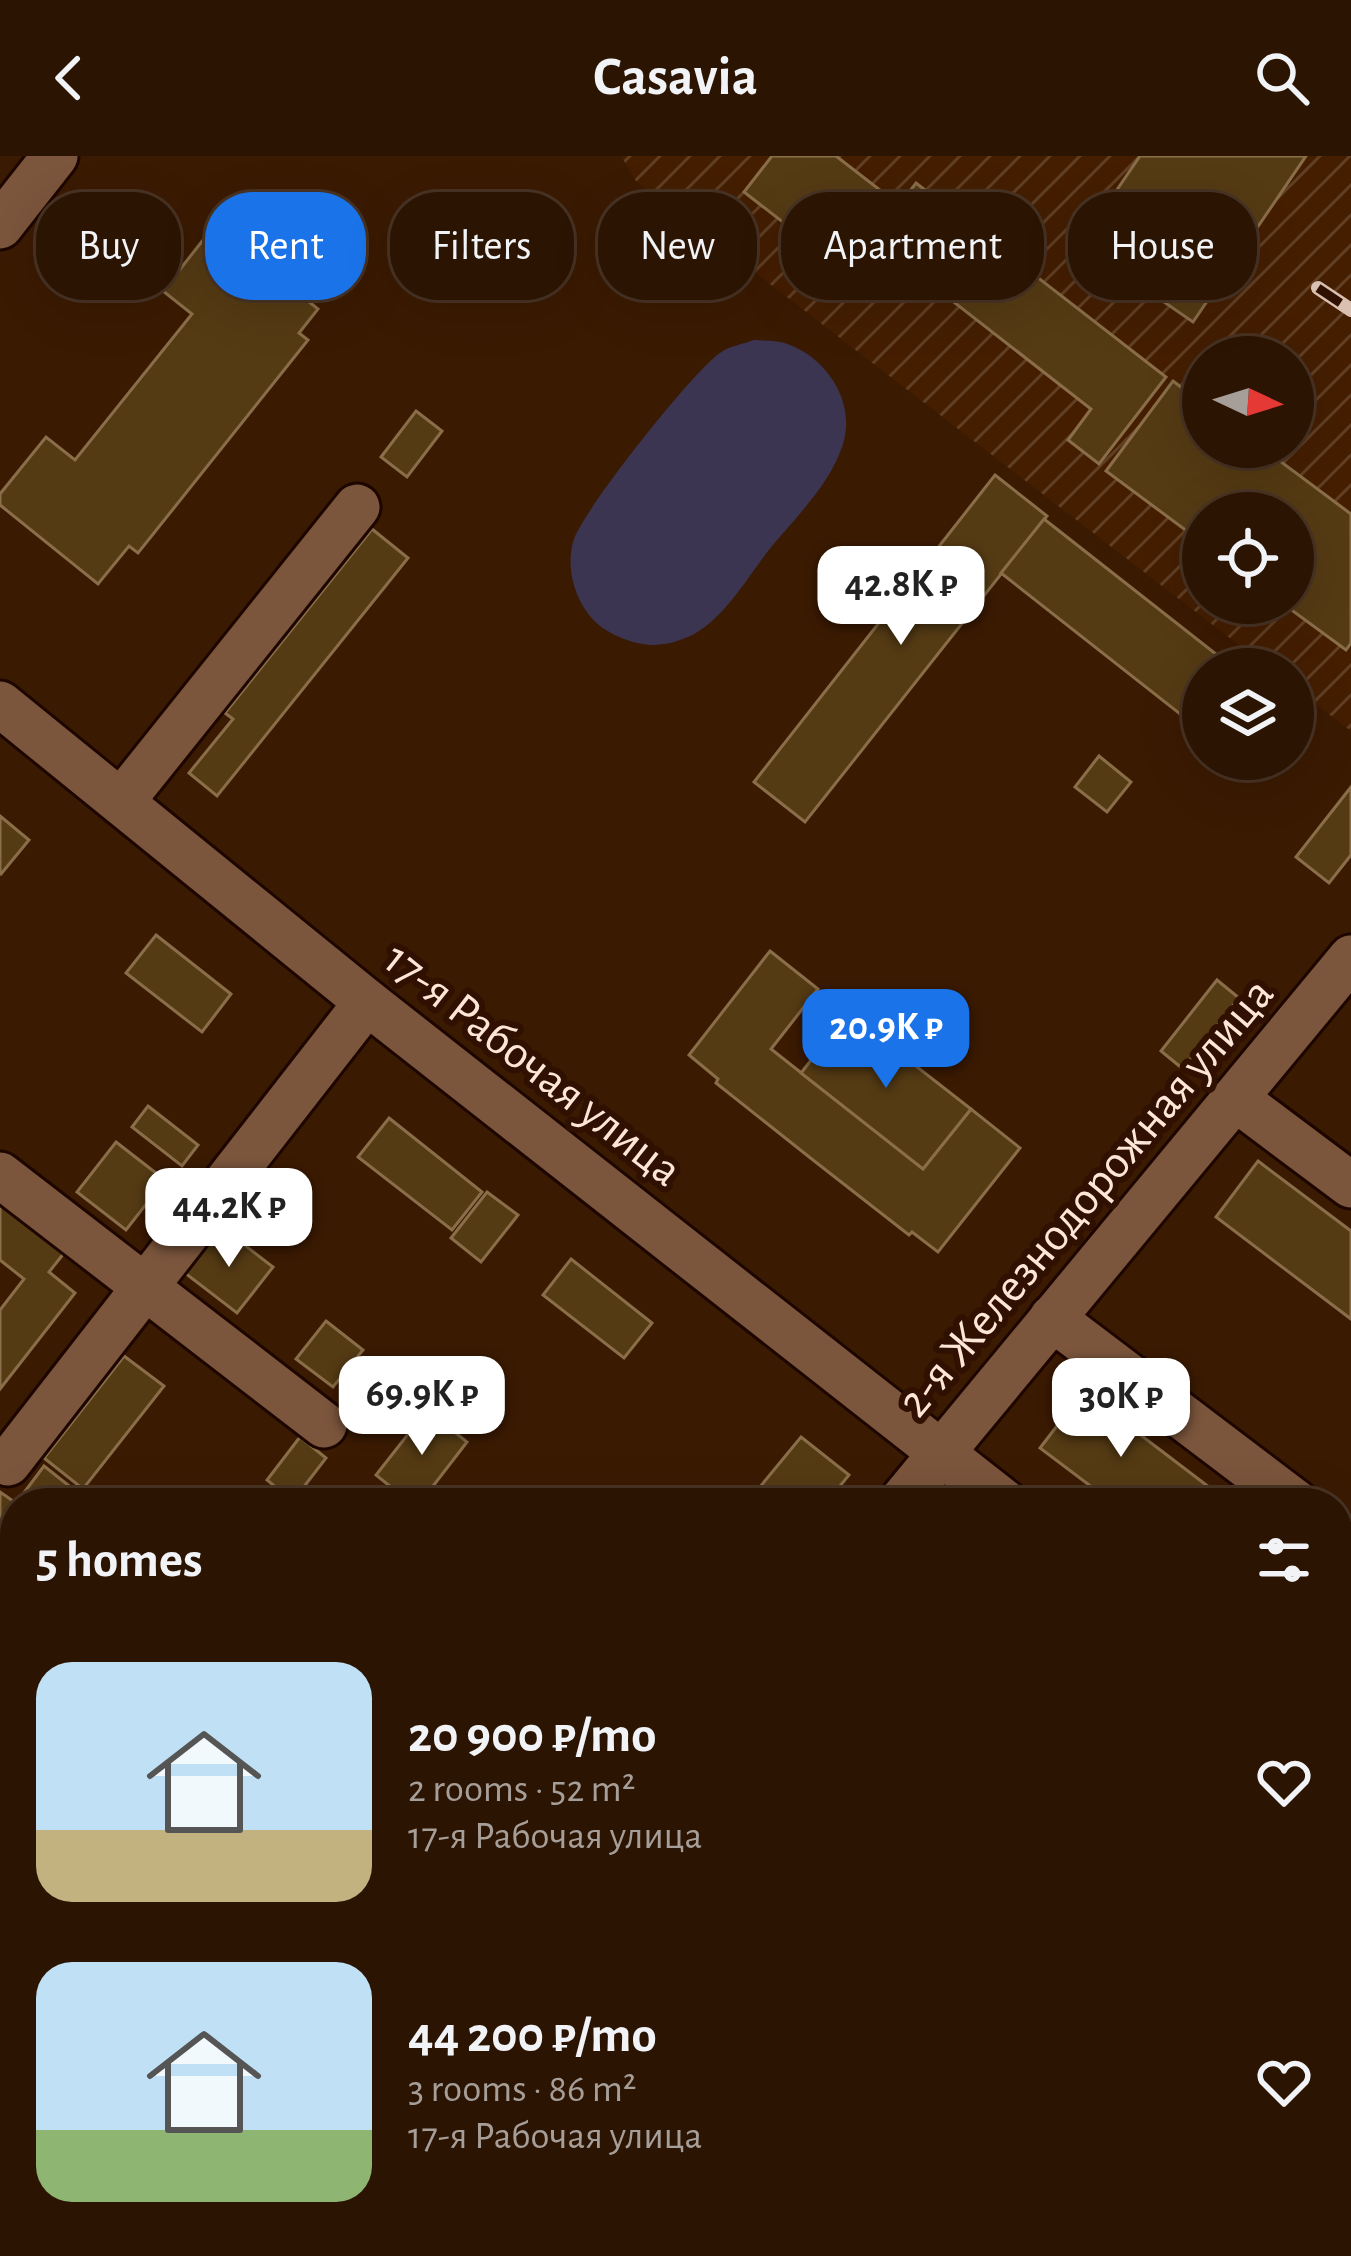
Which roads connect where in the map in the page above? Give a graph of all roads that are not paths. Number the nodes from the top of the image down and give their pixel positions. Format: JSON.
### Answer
{"nodes":[{"id":1,"x":55,"y":156,"type":"edge"},
{"id":2,"x":0,"y":226,"type":"edge"},
{"id":3,"x":357,"y":507,"type":"dead end"},
{"id":4,"x":0,"y":704,"type":"edge"},
{"id":5,"x":121,"y":802,"type":"junction"},
{"id":6,"x":1341,"y":988,"type":"edge"},
{"id":7,"x":368,"y":1002,"type":"junction"},
{"id":8,"x":1235,"y":1098,"type":"junction"},
{"id":9,"x":0,"y":1175,"type":"edge"},
{"id":10,"x":1351,"y":1185,"type":"edge"},
{"id":11,"x":144,"y":1285,"type":"junction"},
{"id":12,"x":1052,"y":1318,"type":"junction"},
{"id":13,"x":323,"y":1425,"type":"dead end"},
{"id":14,"x":942,"y":1451,"type":"junction"},
{"id":15,"x":8,"y":1463,"type":"dead end"},
{"id":16,"x":912,"y":1488,"type":"edge"},
{"id":17,"x":987,"y":1488,"type":"edge"},
{"id":18,"x":1276,"y":1488,"type":"edge"}],
"edges":[{"from":1,"to":2,"type":"street"},
{"from":3,"to":5,"type":"street"},
{"from":4,"to":5,"type":"street","name":"17-я Рабочая улица"},
{"from":5,"to":7,"type":"street","name":"17-я Рабочая улица"},
{"from":6,"to":8,"type":"street","name":"2-я Железнодорожная улица"},
{"from":7,"to":11,"type":"street"},
{"from":7,"to":14,"type":"street","name":"17-я Рабочая улица"},
{"from":8,"to":10,"type":"street"},
{"from":8,"to":12,"type":"street","name":"2-я Железнодорожная улица"},
{"from":9,"to":11,"type":"street"},
{"from":11,"to":13,"type":"street"},
{"from":11,"to":15,"type":"street"},
{"from":12,"to":14,"type":"street","name":"2-я Железнодорожная улица"},
{"from":12,"to":18,"type":"street"},
{"from":14,"to":16,"type":"street","name":"2-я Железнодорожная улица"},
{"from":14,"to":17,"type":"street","name":"17-я Рабочая улица"}]}
